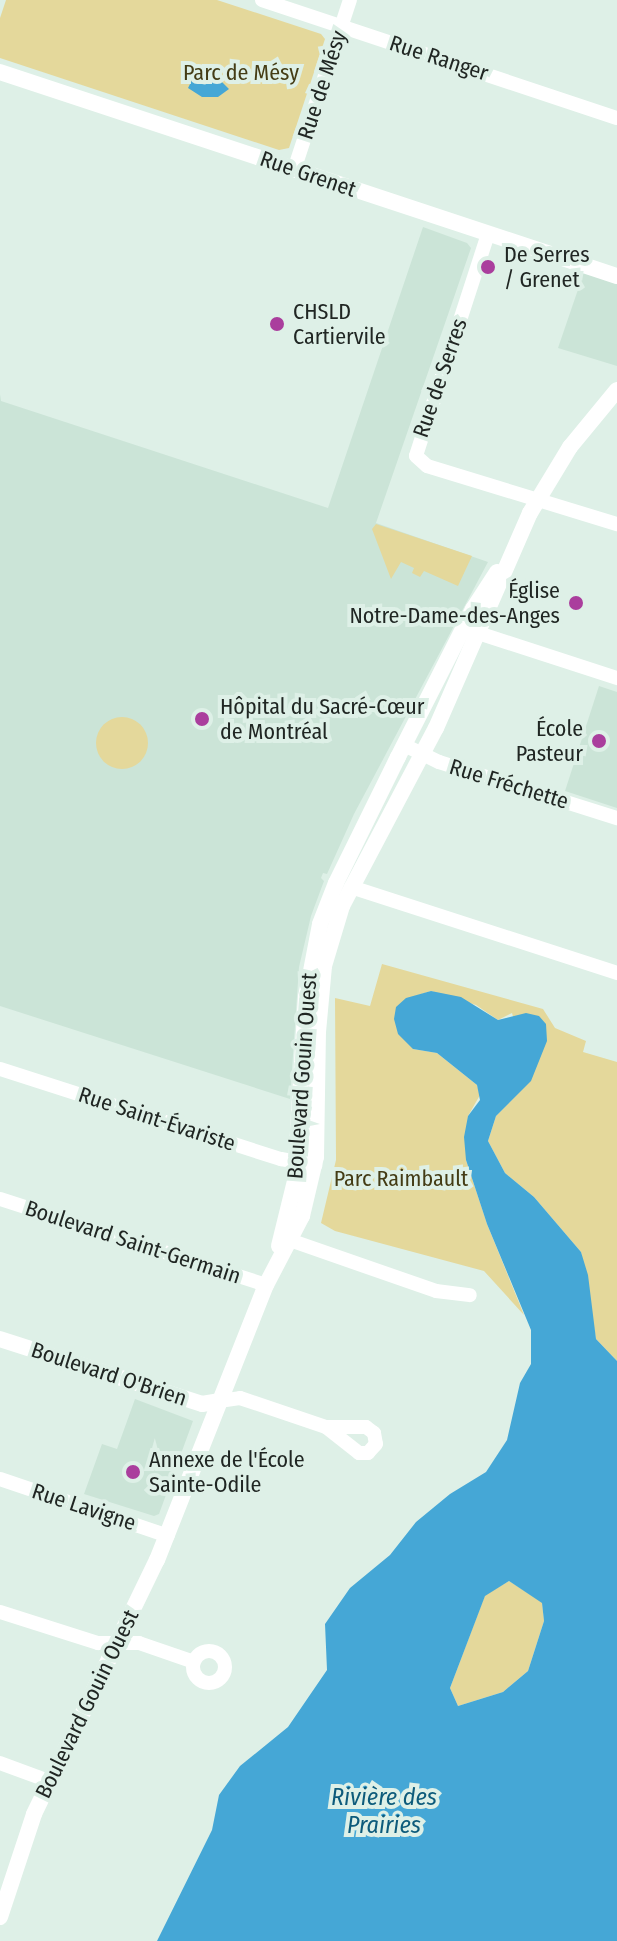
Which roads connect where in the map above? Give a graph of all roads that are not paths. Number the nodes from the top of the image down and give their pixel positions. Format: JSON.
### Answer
{"nodes":[{"id":1,"x":262,"y":0,"type":"edge"},
{"id":2,"x":350,"y":0,"type":"edge"},
{"id":3,"x":342,"y":26,"type":"junction"},
{"id":4,"x":0,"y":72,"type":"edge"},
{"id":5,"x":617,"y":118,"type":"edge"},
{"id":6,"x":294,"y":170,"type":"junction"},
{"id":7,"x":488,"y":234,"type":"junction"},
{"id":8,"x":617,"y":276,"type":"edge"},
{"id":9,"x":617,"y":390,"type":"edge"},
{"id":10,"x":538,"y":500,"type":"junction"},
{"id":11,"x":617,"y":524,"type":"edge"},
{"id":12,"x":471,"y":630,"type":"junction"},
{"id":13,"x":617,"y":678,"type":"edge"},
{"id":14,"x":404,"y":745,"type":"junction"},
{"id":15,"x":421,"y":754,"type":"junction"},
{"id":16,"x":617,"y":818,"type":"edge"},
{"id":17,"x":351,"y":887,"type":"junction"},
{"id":18,"x":617,"y":973,"type":"edge"},
{"id":19,"x":0,"y":1069,"type":"edge"},
{"id":20,"x":296,"y":1162,"type":"junction"},
{"id":21,"x":315,"y":1165,"type":"junction"},
{"id":22,"x":0,"y":1199,"type":"edge"},
{"id":23,"x":285,"y":1239,"type":"junction"},
{"id":24,"x":269,"y":1278,"type":"junction"},
{"id":25,"x":470,"y":1295,"type":"dead end"},
{"id":26,"x":0,"y":1339,"type":"edge"},
{"id":27,"x":219,"y":1401,"type":"junction"},
{"id":28,"x":326,"y":1427,"type":"dead end"},
{"id":29,"x":0,"y":1479,"type":"edge"},
{"id":30,"x":168,"y":1536,"type":"junction"},
{"id":31,"x":0,"y":1612,"type":"edge"},
{"id":32,"x":116,"y":1643,"type":"junction"},
{"id":33,"x":194,"y":1662,"type":"dead end"},
{"id":34,"x":0,"y":1763,"type":"edge"},
{"id":35,"x":49,"y":1781,"type":"junction"},
{"id":36,"x":0,"y":1917,"type":"edge"}],
"edges":[{"from":1,"to":3,"type":"street","name":"Rue Ranger"},
{"from":2,"to":3,"type":"street","name":"Rue de Mésy"},
{"from":3,"to":5,"type":"street","name":"Rue Ranger"},
{"from":3,"to":6,"type":"street","name":"Rue de Mésy"},
{"from":4,"to":6,"type":"street","name":"Rue Grenet"},
{"from":6,"to":7,"type":"street","name":"Rue Grenet"},
{"from":7,"to":8,"type":"street","name":"Rue Grenet"},
{"from":7,"to":10,"type":"street","name":"Rue de Serres"},
{"from":9,"to":10,"type":"street","name":"Boulevard Gouin Ouest"},
{"from":10,"to":11,"type":"street","name":"Rue de Serres"},
{"from":10,"to":12,"type":"street","name":"Boulevard Gouin Ouest"},
{"from":12,"to":13,"type":"street"},
{"from":12,"to":14,"type":"street","name":"Boulevard Gouin Ouest"},
{"from":12,"to":15,"type":"street","name":"Boulevard Gouin Ouest"},
{"from":14,"to":15,"type":"street","name":"Rue Fréchette"},
{"from":14,"to":20,"type":"street","name":"Boulevard Gouin Ouest"},
{"from":15,"to":16,"type":"street","name":"Rue Fréchette"},
{"from":15,"to":17,"type":"street","name":"Boulevard Gouin Ouest"},
{"from":17,"to":18,"type":"street"},
{"from":17,"to":21,"type":"street","name":"Boulevard Gouin Ouest"},
{"from":19,"to":20,"type":"street","name":"Rue Saint-Évariste"},
{"from":20,"to":21,"type":"street","name":"Rue Saint-Évariste"},
{"from":20,"to":23,"type":"street","name":"Boulevard Gouin Ouest"},
{"from":21,"to":23,"type":"street","name":"Boulevard Gouin Ouest"},
{"from":22,"to":24,"type":"street","name":"Boulevard Saint-Germain"},
{"from":23,"to":24,"type":"street","name":"Boulevard Gouin Ouest"},
{"from":23,"to":25,"type":"street"},
{"from":24,"to":27,"type":"street","name":"Boulevard Gouin Ouest"},
{"from":26,"to":27,"type":"street","name":"Boulevard O'Brien"},
{"from":27,"to":28,"type":"street"},
{"from":27,"to":30,"type":"street","name":"Boulevard Gouin Ouest"},
{"from":29,"to":30,"type":"street","name":"Rue Lavigne"},
{"from":30,"to":32,"type":"street","name":"Boulevard Gouin Ouest"},
{"from":31,"to":32,"type":"street"},
{"from":32,"to":33,"type":"street"},
{"from":32,"to":35,"type":"street","name":"Boulevard Gouin Ouest"},
{"from":34,"to":35,"type":"street"},
{"from":35,"to":36,"type":"street","name":"Boulevard Gouin Ouest"}]}
